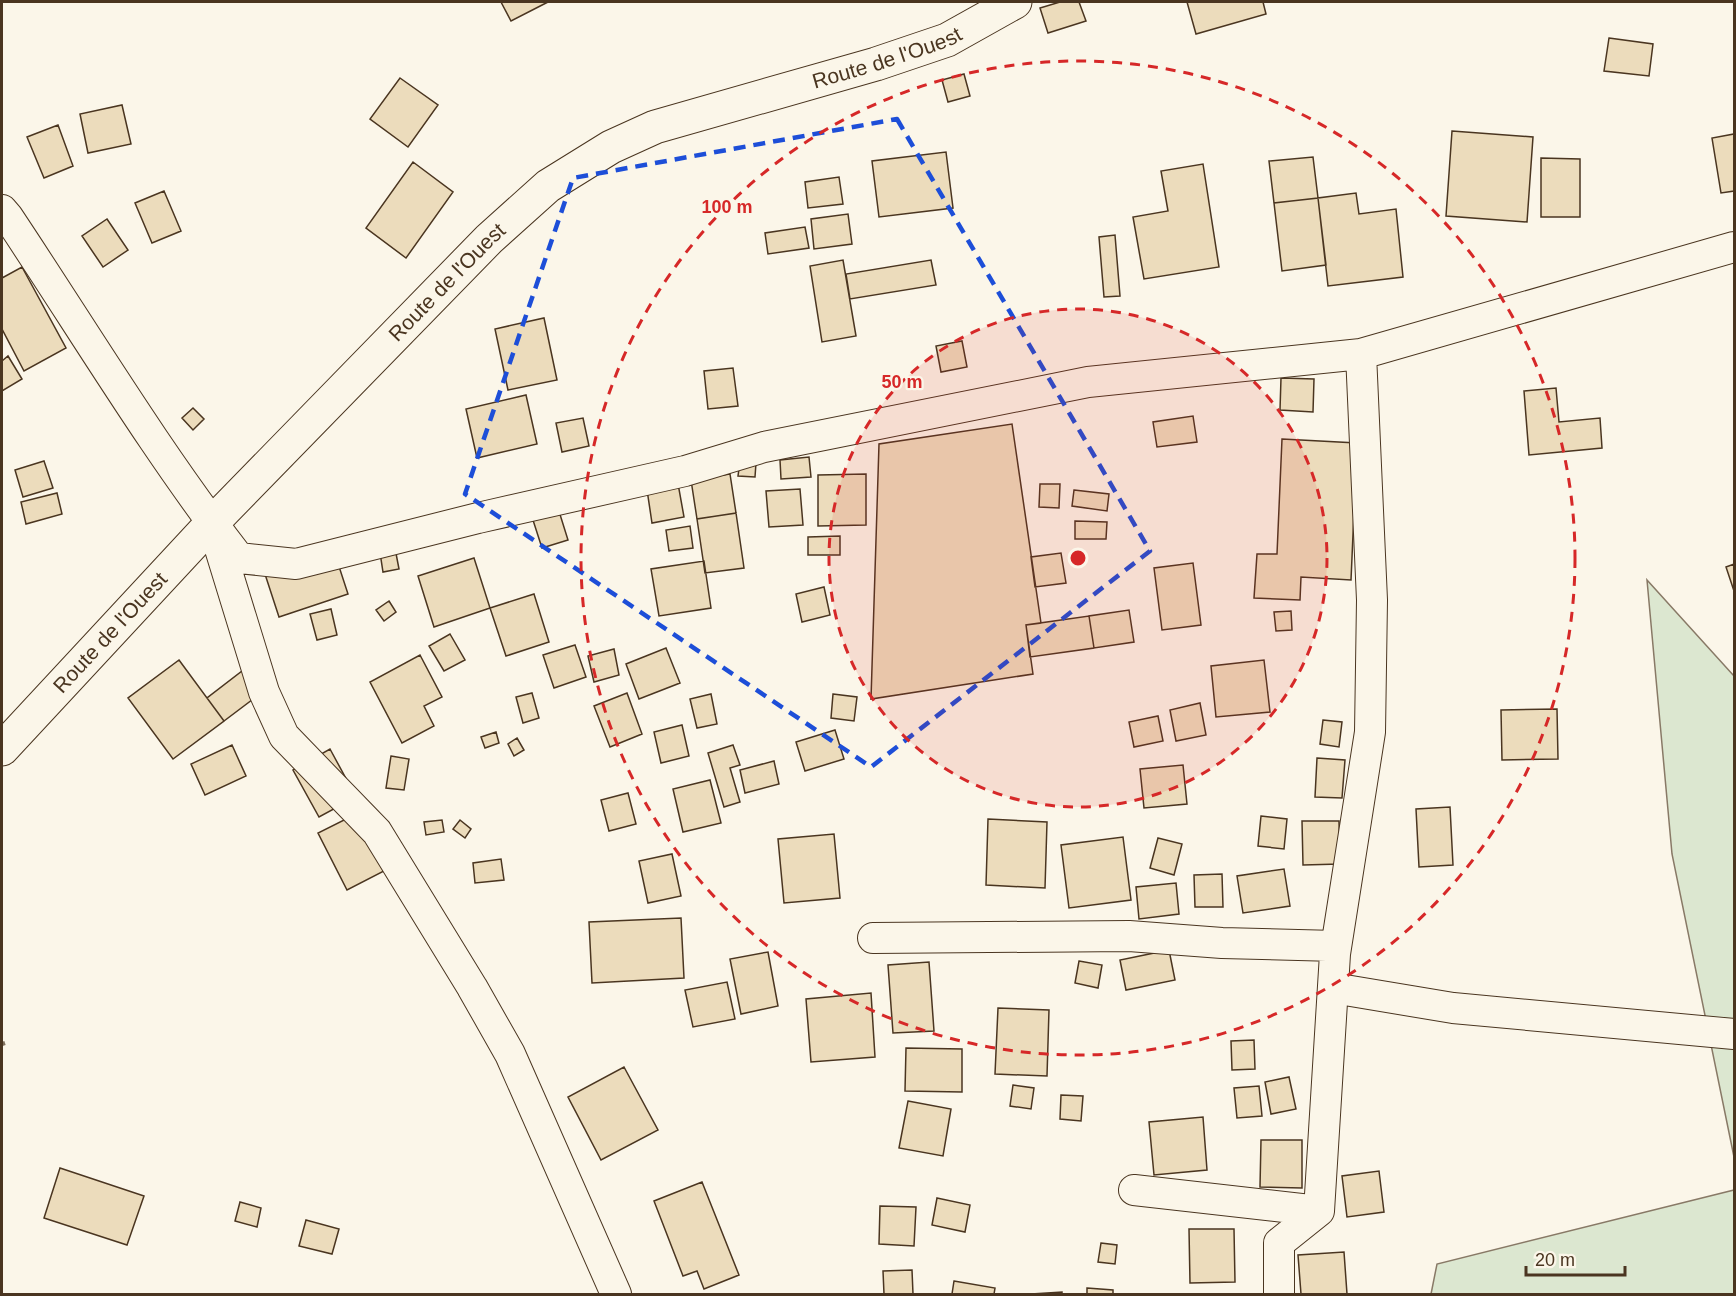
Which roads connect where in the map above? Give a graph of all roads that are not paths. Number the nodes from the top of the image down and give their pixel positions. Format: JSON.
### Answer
{"nodes":[{"id":1,"x":1015,"y":2,"type":"edge"},
{"id":2,"x":2,"y":210,"type":"edge"},
{"id":3,"x":1734,"y":247,"type":"edge"},
{"id":4,"x":1361,"y":354,"type":"junction"},
{"id":5,"x":212,"y":523,"type":"junction"},
{"id":6,"x":2,"y":749,"type":"edge"},
{"id":7,"x":873,"y":938,"type":"dead end"},
{"id":8,"x":1336,"y":946,"type":"junction"},
{"id":9,"x":1333,"y":988,"type":"junction"},
{"id":10,"x":1734,"y":1034,"type":"edge"},
{"id":11,"x":1134,"y":1190,"type":"dead end"},
{"id":12,"x":1319,"y":1211,"type":"junction"},
{"id":13,"x":616,"y":1294,"type":"edge"},
{"id":14,"x":1279,"y":1294,"type":"edge"}],
"edges":[{"from":1,"to":5,"type":"main road","name":"Route de l'Ouest"},
{"from":2,"to":5,"type":"street"},
{"from":3,"to":4,"type":"street"},
{"from":4,"to":5,"type":"street"},
{"from":4,"to":8,"type":"street"},
{"from":5,"to":6,"type":"main road","name":"Route de l'Ouest"},
{"from":5,"to":13,"type":"street"},
{"from":7,"to":8,"type":"street"},
{"from":8,"to":9,"type":"street"},
{"from":9,"to":10,"type":"street"},
{"from":9,"to":12,"type":"street"},
{"from":11,"to":12,"type":"street"},
{"from":12,"to":14,"type":"street"}]}
